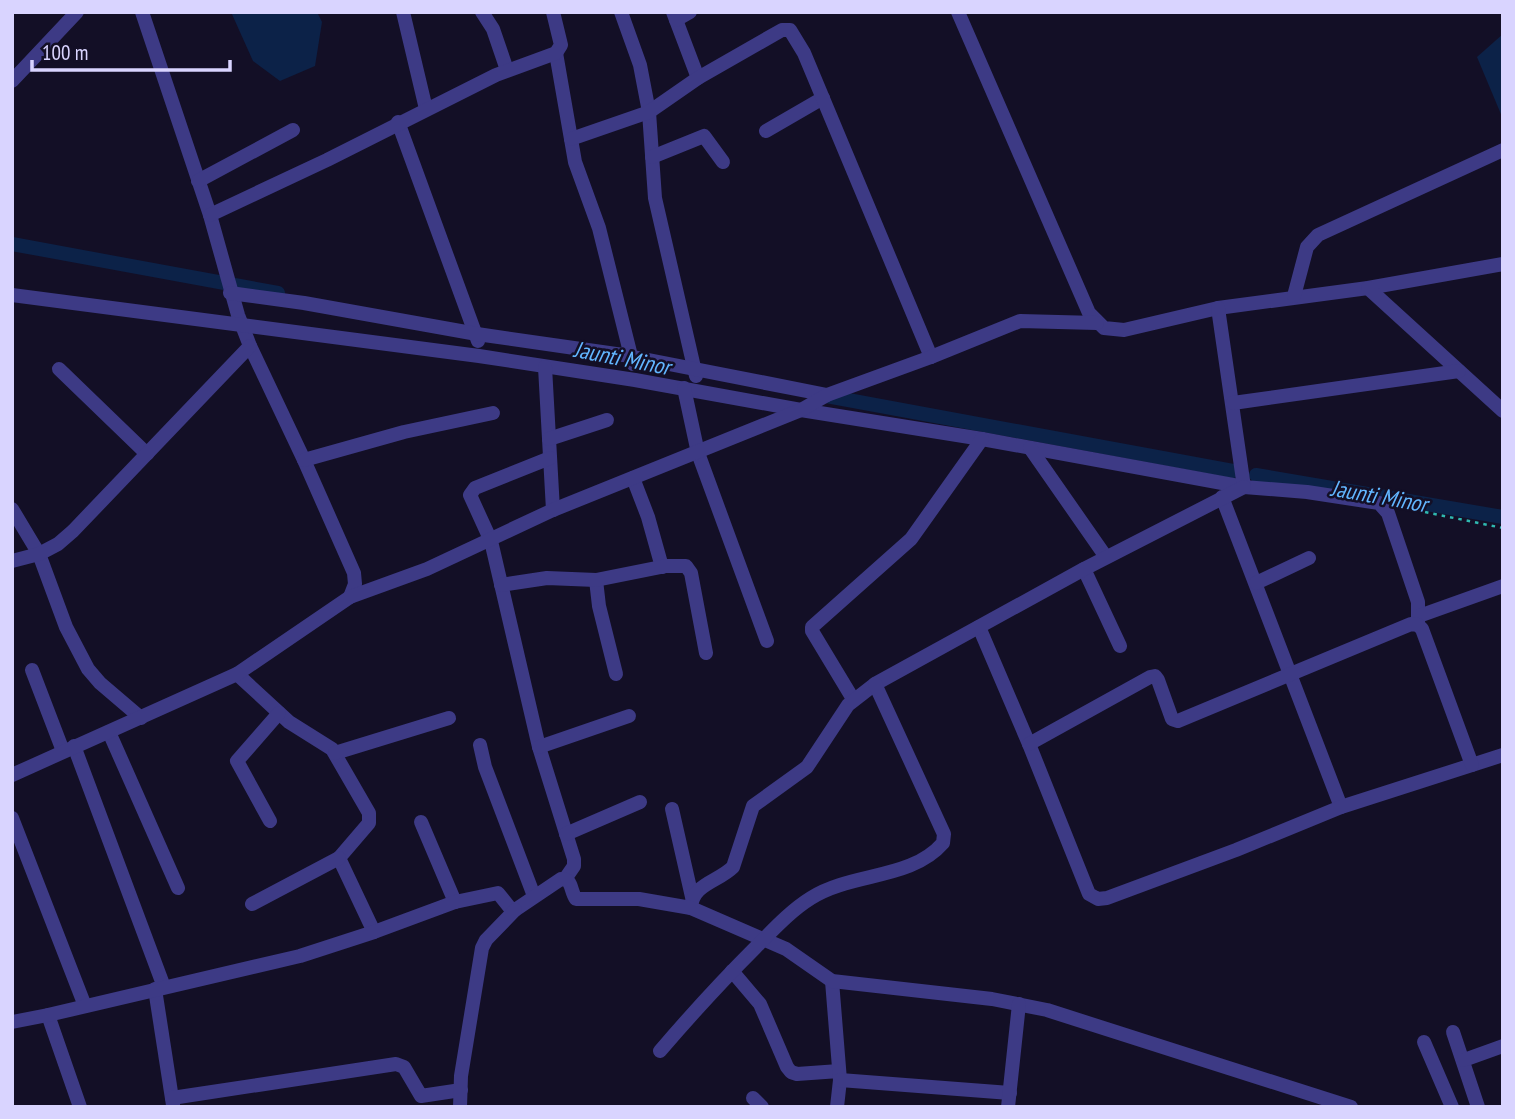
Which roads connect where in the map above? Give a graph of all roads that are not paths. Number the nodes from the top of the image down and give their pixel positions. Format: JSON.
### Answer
{"nodes":[{"id":1,"x":77,"y":12,"type":"edge"},
{"id":2,"x":142,"y":12,"type":"edge"},
{"id":3,"x":403,"y":12,"type":"edge"},
{"id":4,"x":482,"y":12,"type":"edge"},
{"id":5,"x":553,"y":12,"type":"edge"},
{"id":6,"x":621,"y":12,"type":"edge"},
{"id":7,"x":690,"y":12,"type":"edge"},
{"id":8,"x":958,"y":12,"type":"edge"},
{"id":9,"x":674,"y":16,"type":"edge"},
{"id":10,"x":556,"y":53,"type":"junction"},
{"id":11,"x":508,"y":70,"type":"junction"},
{"id":12,"x":698,"y":78,"type":"junction"},
{"id":13,"x":12,"y":81,"type":"edge"},
{"id":14,"x":823,"y":98,"type":"junction"},
{"id":15,"x":426,"y":109,"type":"junction"},
{"id":16,"x":649,"y":112,"type":"junction"},
{"id":17,"x":397,"y":122,"type":"junction"},
{"id":18,"x":293,"y":130,"type":"dead end"},
{"id":19,"x":766,"y":131,"type":"dead end"},
{"id":20,"x":571,"y":139,"type":"junction"},
{"id":21,"x":1503,"y":150,"type":"edge"},
{"id":22,"x":652,"y":157,"type":"junction"},
{"id":23,"x":723,"y":162,"type":"dead end"},
{"id":24,"x":198,"y":181,"type":"junction"},
{"id":25,"x":209,"y":215,"type":"junction"},
{"id":26,"x":1503,"y":264,"type":"edge"},
{"id":27,"x":1368,"y":288,"type":"junction"},
{"id":28,"x":12,"y":295,"type":"edge"},
{"id":29,"x":1294,"y":296,"type":"junction"},
{"id":30,"x":1218,"y":308,"type":"junction"},
{"id":31,"x":236,"y":309,"type":"junction"},
{"id":32,"x":1097,"y":323,"type":"junction"},
{"id":33,"x":478,"y":345,"type":"junction"},
{"id":34,"x":250,"y":346,"type":"junction"},
{"id":35,"x":931,"y":357,"type":"junction"},
{"id":36,"x":544,"y":367,"type":"junction"},
{"id":37,"x":59,"y":369,"type":"dead end"},
{"id":38,"x":634,"y":369,"type":"junction"},
{"id":39,"x":1459,"y":372,"type":"junction"},
{"id":40,"x":693,"y":382,"type":"junction"},
{"id":41,"x":815,"y":402,"type":"junction"},
{"id":42,"x":1233,"y":403,"type":"junction"},
{"id":43,"x":1503,"y":411,"type":"edge"},
{"id":44,"x":493,"y":413,"type":"dead end"},
{"id":45,"x":607,"y":420,"type":"dead end"},
{"id":46,"x":549,"y":439,"type":"junction"},
{"id":47,"x":982,"y":439,"type":"junction"},
{"id":48,"x":1030,"y":448,"type":"junction"},
{"id":49,"x":698,"y":453,"type":"junction"},
{"id":50,"x":147,"y":454,"type":"junction"},
{"id":51,"x":550,"y":458,"type":"junction"},
{"id":52,"x":304,"y":460,"type":"junction"},
{"id":53,"x":633,"y":478,"type":"junction"},
{"id":54,"x":1244,"y":487,"type":"junction"},
{"id":55,"x":1222,"y":497,"type":"junction"},
{"id":56,"x":12,"y":509,"type":"edge"},
{"id":57,"x":553,"y":510,"type":"junction"},
{"id":58,"x":491,"y":541,"type":"junction"},
{"id":59,"x":39,"y":554,"type":"junction"},
{"id":60,"x":1106,"y":557,"type":"junction"},
{"id":61,"x":1309,"y":558,"type":"dead end"},
{"id":62,"x":12,"y":561,"type":"edge"},
{"id":63,"x":662,"y":567,"type":"junction"},
{"id":64,"x":1084,"y":569,"type":"junction"},
{"id":65,"x":596,"y":580,"type":"junction"},
{"id":66,"x":1256,"y":583,"type":"junction"},
{"id":67,"x":501,"y":586,"type":"junction"},
{"id":68,"x":1503,"y":586,"type":"edge"},
{"id":69,"x":350,"y":597,"type":"junction"},
{"id":70,"x":1419,"y":620,"type":"junction"},
{"id":71,"x":979,"y":627,"type":"junction"},
{"id":72,"x":767,"y":640,"type":"dead end"},
{"id":73,"x":1120,"y":646,"type":"dead end"},
{"id":74,"x":706,"y":653,"type":"dead end"},
{"id":75,"x":32,"y":670,"type":"dead end"},
{"id":76,"x":237,"y":674,"type":"junction"},
{"id":77,"x":616,"y":674,"type":"dead end"},
{"id":78,"x":1290,"y":674,"type":"junction"},
{"id":79,"x":875,"y":684,"type":"junction"},
{"id":80,"x":853,"y":699,"type":"junction"},
{"id":81,"x":279,"y":713,"type":"junction"},
{"id":82,"x":629,"y":716,"type":"dead end"},
{"id":83,"x":141,"y":718,"type":"junction"},
{"id":84,"x":449,"y":718,"type":"dead end"},
{"id":85,"x":109,"y":732,"type":"junction"},
{"id":86,"x":1029,"y":744,"type":"junction"},
{"id":87,"x":480,"y":745,"type":"dead end"},
{"id":88,"x":539,"y":747,"type":"junction"},
{"id":89,"x":68,"y":749,"type":"junction"},
{"id":90,"x":335,"y":753,"type":"junction"},
{"id":91,"x":1503,"y":755,"type":"edge"},
{"id":92,"x":1472,"y":765,"type":"junction"},
{"id":93,"x":12,"y":775,"type":"edge"},
{"id":94,"x":640,"y":802,"type":"dead end"},
{"id":95,"x":1341,"y":807,"type":"junction"},
{"id":96,"x":672,"y":809,"type":"dead end"},
{"id":97,"x":12,"y":818,"type":"edge"},
{"id":98,"x":270,"y":821,"type":"dead end"},
{"id":99,"x":421,"y":822,"type":"dead end"},
{"id":100,"x":566,"y":834,"type":"junction"},
{"id":101,"x":339,"y":858,"type":"junction"},
{"id":102,"x":565,"y":879,"type":"junction"},
{"id":103,"x":178,"y":888,"type":"dead end"},
{"id":104,"x":534,"y":896,"type":"junction"},
{"id":105,"x":456,"y":902,"type":"junction"},
{"id":106,"x":691,"y":902,"type":"junction"},
{"id":107,"x":252,"y":904,"type":"dead end"},
{"id":108,"x":515,"y":910,"type":"junction"},
{"id":109,"x":374,"y":932,"type":"junction"},
{"id":110,"x":765,"y":938,"type":"junction"},
{"id":111,"x":732,"y":971,"type":"junction"},
{"id":112,"x":832,"y":981,"type":"junction"},
{"id":113,"x":159,"y":988,"type":"junction"},
{"id":114,"x":1019,"y":1004,"type":"junction"},
{"id":115,"x":85,"y":1006,"type":"junction"},
{"id":116,"x":48,"y":1015,"type":"junction"},
{"id":117,"x":12,"y":1022,"type":"edge"},
{"id":118,"x":1453,"y":1031,"type":"dead end"},
{"id":119,"x":1423,"y":1042,"type":"dead end"},
{"id":120,"x":1503,"y":1046,"type":"edge"},
{"id":121,"x":660,"y":1051,"type":"dead end"},
{"id":122,"x":1464,"y":1060,"type":"junction"},
{"id":123,"x":840,"y":1075,"type":"junction"},
{"id":124,"x":461,"y":1090,"type":"junction"},
{"id":125,"x":1009,"y":1100,"type":"edge"},
{"id":126,"x":173,"y":1102,"type":"edge"},
{"id":127,"x":80,"y":1107,"type":"edge"},
{"id":128,"x":460,"y":1107,"type":"edge"},
{"id":129,"x":836,"y":1107,"type":"edge"},
{"id":130,"x":1351,"y":1107,"type":"edge"},
{"id":131,"x":1452,"y":1107,"type":"edge"},
{"id":132,"x":1478,"y":1107,"type":"edge"}],
"edges":[{"from":1,"to":13,"type":"street"},
{"from":2,"to":24,"type":"street"},
{"from":3,"to":15,"type":"street"},
{"from":4,"to":11,"type":"street"},
{"from":5,"to":10,"type":"street"},
{"from":6,"to":16,"type":"street"},
{"from":7,"to":9,"type":"street"},
{"from":8,"to":32,"type":"street"},
{"from":9,"to":12,"type":"street"},
{"from":10,"to":11,"type":"street"},
{"from":10,"to":20,"type":"street"},
{"from":11,"to":15,"type":"street"},
{"from":12,"to":14,"type":"street"},
{"from":12,"to":16,"type":"street"},
{"from":14,"to":19,"type":"street"},
{"from":14,"to":35,"type":"street"},
{"from":15,"to":17,"type":"street"},
{"from":16,"to":20,"type":"street"},
{"from":16,"to":22,"type":"street"},
{"from":17,"to":25,"type":"street"},
{"from":17,"to":33,"type":"street"},
{"from":18,"to":24,"type":"street"},
{"from":20,"to":38,"type":"street"},
{"from":21,"to":29,"type":"street"},
{"from":22,"to":23,"type":"street"},
{"from":22,"to":40,"type":"street"},
{"from":24,"to":25,"type":"street"},
{"from":25,"to":31,"type":"street"},
{"from":26,"to":27,"type":"street"},
{"from":27,"to":29,"type":"street"},
{"from":27,"to":39,"type":"street"},
{"from":28,"to":31,"type":"street"},
{"from":29,"to":30,"type":"street"},
{"from":30,"to":32,"type":"street"},
{"from":30,"to":42,"type":"street"},
{"from":31,"to":33,"type":"street"},
{"from":31,"to":33,"type":"street"},
{"from":31,"to":34,"type":"street"},
{"from":32,"to":35,"type":"street"},
{"from":33,"to":36,"type":"street"},
{"from":33,"to":38,"type":"street"},
{"from":34,"to":50,"type":"street"},
{"from":34,"to":52,"type":"street"},
{"from":35,"to":41,"type":"street"},
{"from":36,"to":38,"type":"street"},
{"from":36,"to":46,"type":"street"},
{"from":37,"to":50,"type":"street"},
{"from":38,"to":40,"type":"street"},
{"from":38,"to":40,"type":"street"},
{"from":39,"to":42,"type":"street"},
{"from":39,"to":43,"type":"street"},
{"from":40,"to":41,"type":"street"},
{"from":40,"to":41,"type":"street"},
{"from":40,"to":49,"type":"street"},
{"from":41,"to":47,"type":"street"},
{"from":41,"to":49,"type":"street"},
{"from":42,"to":54,"type":"street"},
{"from":44,"to":52,"type":"street"},
{"from":45,"to":46,"type":"street"},
{"from":46,"to":51,"type":"street"},
{"from":47,"to":48,"type":"street"},
{"from":47,"to":80,"type":"street"},
{"from":48,"to":54,"type":"street"},
{"from":48,"to":60,"type":"street"},
{"from":49,"to":53,"type":"street"},
{"from":49,"to":72,"type":"street"},
{"from":50,"to":59,"type":"street"},
{"from":51,"to":57,"type":"street"},
{"from":51,"to":58,"type":"street"},
{"from":52,"to":69,"type":"street"},
{"from":53,"to":57,"type":"street"},
{"from":53,"to":63,"type":"street"},
{"from":54,"to":55,"type":"street"},
{"from":54,"to":70,"type":"street"},
{"from":55,"to":60,"type":"street"},
{"from":55,"to":66,"type":"street"},
{"from":56,"to":59,"type":"street"},
{"from":57,"to":58,"type":"street"},
{"from":58,"to":67,"type":"street"},
{"from":58,"to":69,"type":"street"},
{"from":59,"to":62,"type":"street"},
{"from":59,"to":83,"type":"street"},
{"from":60,"to":64,"type":"street"},
{"from":61,"to":66,"type":"street"},
{"from":63,"to":65,"type":"street"},
{"from":63,"to":74,"type":"street"},
{"from":64,"to":71,"type":"street"},
{"from":64,"to":73,"type":"street"},
{"from":65,"to":67,"type":"street"},
{"from":65,"to":77,"type":"street"},
{"from":66,"to":78,"type":"street"},
{"from":67,"to":88,"type":"street"},
{"from":68,"to":70,"type":"street"},
{"from":69,"to":76,"type":"street"},
{"from":70,"to":78,"type":"street"},
{"from":70,"to":92,"type":"street"},
{"from":71,"to":79,"type":"street"},
{"from":71,"to":86,"type":"street"},
{"from":75,"to":89,"type":"street"},
{"from":76,"to":81,"type":"street"},
{"from":76,"to":83,"type":"street"},
{"from":78,"to":86,"type":"street"},
{"from":78,"to":95,"type":"street"},
{"from":79,"to":80,"type":"street"},
{"from":79,"to":110,"type":"street"},
{"from":80,"to":106,"type":"street"},
{"from":81,"to":90,"type":"street"},
{"from":81,"to":98,"type":"street"},
{"from":82,"to":88,"type":"street"},
{"from":83,"to":85,"type":"street"},
{"from":84,"to":90,"type":"street"},
{"from":85,"to":89,"type":"street"},
{"from":85,"to":103,"type":"street"},
{"from":86,"to":95,"type":"street"},
{"from":87,"to":104,"type":"street"},
{"from":88,"to":100,"type":"street"},
{"from":89,"to":93,"type":"street"},
{"from":89,"to":113,"type":"street"},
{"from":90,"to":101,"type":"street"},
{"from":91,"to":92,"type":"street"},
{"from":92,"to":95,"type":"street"},
{"from":94,"to":100,"type":"street"},
{"from":96,"to":106,"type":"street"},
{"from":97,"to":115,"type":"street"},
{"from":99,"to":105,"type":"street"},
{"from":100,"to":102,"type":"street"},
{"from":101,"to":107,"type":"street"},
{"from":101,"to":109,"type":"street"},
{"from":102,"to":104,"type":"street"},
{"from":102,"to":106,"type":"street"},
{"from":104,"to":108,"type":"street"},
{"from":105,"to":108,"type":"street"},
{"from":105,"to":109,"type":"street"},
{"from":106,"to":110,"type":"street"},
{"from":108,"to":124,"type":"street"},
{"from":109,"to":113,"type":"street"},
{"from":110,"to":111,"type":"street"},
{"from":110,"to":112,"type":"street"},
{"from":111,"to":121,"type":"street"},
{"from":111,"to":123,"type":"street"},
{"from":112,"to":114,"type":"street"},
{"from":112,"to":123,"type":"street"},
{"from":113,"to":115,"type":"street"},
{"from":113,"to":126,"type":"street"},
{"from":114,"to":125,"type":"street"},
{"from":114,"to":130,"type":"street"},
{"from":115,"to":116,"type":"street"},
{"from":116,"to":117,"type":"street"},
{"from":116,"to":127,"type":"street"},
{"from":118,"to":122,"type":"street"},
{"from":119,"to":131,"type":"street"},
{"from":120,"to":122,"type":"street"},
{"from":122,"to":132,"type":"street"},
{"from":123,"to":125,"type":"street"},
{"from":123,"to":129,"type":"street"},
{"from":124,"to":126,"type":"street"},
{"from":124,"to":128,"type":"street"}]}
